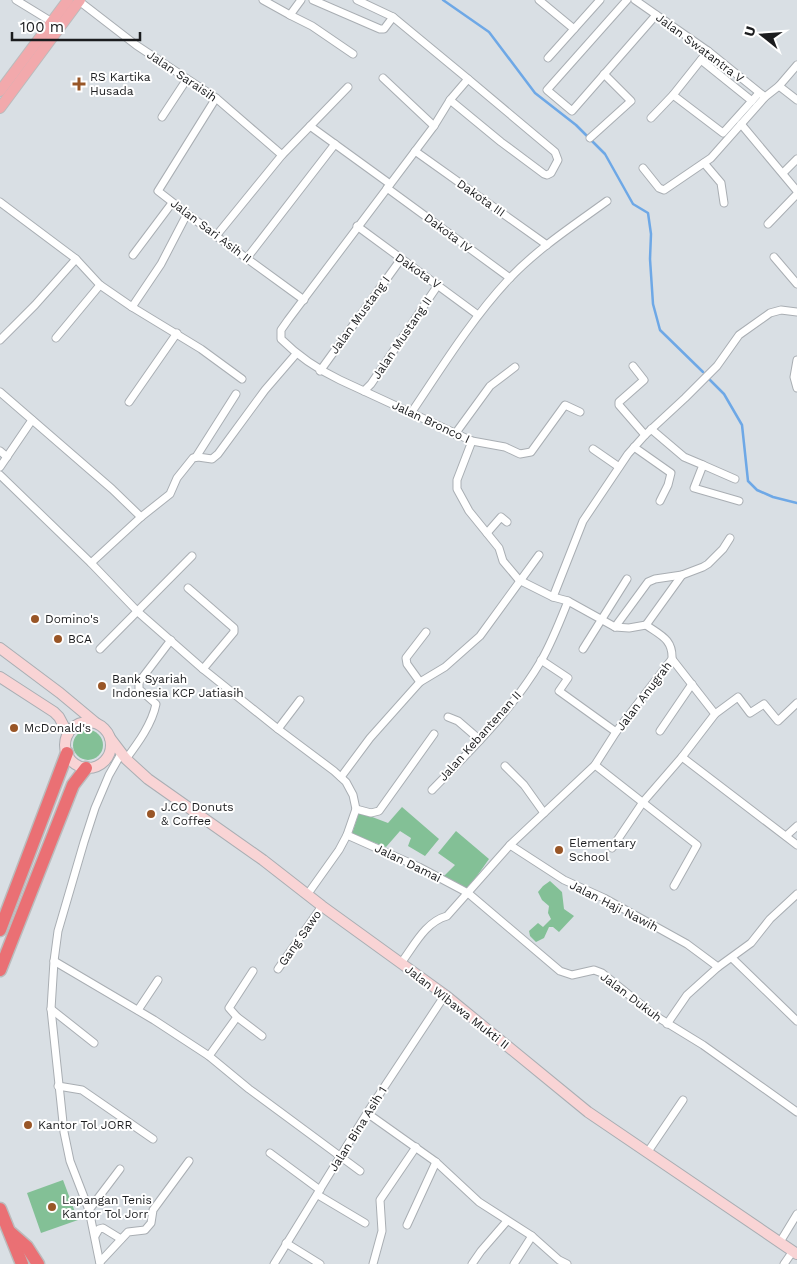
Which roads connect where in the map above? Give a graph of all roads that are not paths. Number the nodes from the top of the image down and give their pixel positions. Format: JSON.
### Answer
{"nodes":[{"id":1,"x":16,"y":0,"type":"edge"},
{"id":2,"x":68,"y":0,"type":"edge"},
{"id":3,"x":263,"y":0,"type":"edge"},
{"id":4,"x":301,"y":0,"type":"edge"},
{"id":5,"x":312,"y":0,"type":"edge"},
{"id":6,"x":357,"y":0,"type":"edge"},
{"id":7,"x":539,"y":0,"type":"edge"},
{"id":8,"x":600,"y":0,"type":"edge"},
{"id":9,"x":627,"y":0,"type":"edge"},
{"id":10,"x":636,"y":0,"type":"edge"},
{"id":11,"x":79,"y":1,"type":"edge"},
{"id":12,"x":290,"y":14,"type":"junction"},
{"id":13,"x":656,"y":15,"type":"junction"},
{"id":14,"x":393,"y":18,"type":"junction"},
{"id":15,"x":52,"y":22,"type":"junction"},
{"id":16,"x":574,"y":29,"type":"junction"},
{"id":17,"x":708,"y":51,"type":"junction"},
{"id":18,"x":353,"y":54,"type":"dead end"},
{"id":19,"x":548,"y":58,"type":"dead end"},
{"id":20,"x":701,"y":60,"type":"junction"},
{"id":21,"x":797,"y":65,"type":"edge"},
{"id":22,"x":604,"y":74,"type":"junction"},
{"id":23,"x":383,"y":78,"type":"dead end"},
{"id":24,"x":187,"y":79,"type":"junction"},
{"id":25,"x":468,"y":79,"type":"junction"},
{"id":26,"x":779,"y":86,"type":"junction"},
{"id":27,"x":348,"y":87,"type":"dead end"},
{"id":28,"x":0,"y":91,"type":"edge"},
{"id":29,"x":673,"y":95,"type":"junction"},
{"id":30,"x":762,"y":95,"type":"junction"},
{"id":31,"x":216,"y":98,"type":"junction"},
{"id":32,"x":450,"y":100,"type":"junction"},
{"id":33,"x":797,"y":100,"type":"edge"},
{"id":34,"x":752,"y":101,"type":"junction"},
{"id":35,"x":0,"y":108,"type":"edge"},
{"id":36,"x":162,"y":117,"type":"dead end"},
{"id":37,"x":651,"y":118,"type":"dead end"},
{"id":38,"x":741,"y":124,"type":"junction"},
{"id":39,"x":310,"y":126,"type":"junction"},
{"id":40,"x":434,"y":126,"type":"junction"},
{"id":41,"x":590,"y":138,"type":"dead end"},
{"id":42,"x":335,"y":144,"type":"junction"},
{"id":43,"x":415,"y":151,"type":"junction"},
{"id":44,"x":282,"y":155,"type":"junction"},
{"id":45,"x":797,"y":159,"type":"edge"},
{"id":46,"x":704,"y":163,"type":"junction"},
{"id":47,"x":643,"y":168,"type":"dead end"},
{"id":48,"x":783,"y":172,"type":"junction"},
{"id":49,"x":389,"y":186,"type":"junction"},
{"id":50,"x":797,"y":193,"type":"edge"},
{"id":51,"x":607,"y":201,"type":"dead end"},
{"id":52,"x":0,"y":202,"type":"edge"},
{"id":53,"x":172,"y":203,"type":"junction"},
{"id":54,"x":724,"y":203,"type":"dead end"},
{"id":55,"x":187,"y":214,"type":"junction"},
{"id":56,"x":768,"y":224,"type":"dead end"},
{"id":57,"x":357,"y":226,"type":"junction"},
{"id":58,"x":216,"y":236,"type":"junction"},
{"id":59,"x":547,"y":245,"type":"junction"},
{"id":60,"x":133,"y":255,"type":"dead end"},
{"id":61,"x":774,"y":256,"type":"dead end"},
{"id":62,"x":247,"y":258,"type":"junction"},
{"id":63,"x":76,"y":259,"type":"junction"},
{"id":64,"x":401,"y":259,"type":"junction"},
{"id":65,"x":510,"y":278,"type":"junction"},
{"id":66,"x":797,"y":284,"type":"edge"},
{"id":67,"x":100,"y":285,"type":"junction"},
{"id":68,"x":438,"y":285,"type":"junction"},
{"id":69,"x":304,"y":300,"type":"junction"},
{"id":70,"x":132,"y":307,"type":"junction"},
{"id":71,"x":797,"y":312,"type":"edge"},
{"id":72,"x":478,"y":315,"type":"junction"},
{"id":73,"x":177,"y":333,"type":"junction"},
{"id":74,"x":56,"y":338,"type":"dead end"},
{"id":75,"x":0,"y":340,"type":"edge"},
{"id":76,"x":296,"y":354,"type":"junction"},
{"id":77,"x":797,"y":360,"type":"edge"},
{"id":78,"x":633,"y":366,"type":"dead end"},
{"id":79,"x":515,"y":367,"type":"dead end"},
{"id":80,"x":320,"y":371,"type":"junction"},
{"id":81,"x":242,"y":379,"type":"dead end"},
{"id":82,"x":797,"y":388,"type":"edge"},
{"id":83,"x":364,"y":391,"type":"junction"},
{"id":84,"x":0,"y":392,"type":"edge"},
{"id":85,"x":236,"y":394,"type":"dead end"},
{"id":86,"x":129,"y":402,"type":"dead end"},
{"id":87,"x":411,"y":412,"type":"junction"},
{"id":88,"x":580,"y":412,"type":"dead end"},
{"id":89,"x":32,"y":420,"type":"junction"},
{"id":90,"x":652,"y":429,"type":"junction"},
{"id":91,"x":455,"y":434,"type":"junction"},
{"id":92,"x":645,"y":435,"type":"junction"},
{"id":93,"x":472,"y":441,"type":"junction"},
{"id":94,"x":634,"y":447,"type":"junction"},
{"id":95,"x":592,"y":449,"type":"dead end"},
{"id":96,"x":0,"y":451,"type":"edge"},
{"id":97,"x":7,"y":457,"type":"junction"},
{"id":98,"x":196,"y":457,"type":"junction"},
{"id":99,"x":703,"y":465,"type":"junction"},
{"id":100,"x":0,"y":467,"type":"edge"},
{"id":101,"x":620,"y":468,"type":"junction"},
{"id":102,"x":0,"y":475,"type":"edge"},
{"id":103,"x":735,"y":479,"type":"dead end"},
{"id":104,"x":684,"y":486,"type":"dead end"},
{"id":105,"x":694,"y":488,"type":"junction"},
{"id":106,"x":660,"y":502,"type":"dead end"},
{"id":107,"x":739,"y":502,"type":"dead end"},
{"id":108,"x":141,"y":517,"type":"junction"},
{"id":109,"x":508,"y":522,"type":"dead end"},
{"id":110,"x":487,"y":533,"type":"junction"},
{"id":111,"x":730,"y":538,"type":"dead end"},
{"id":112,"x":539,"y":555,"type":"dead end"},
{"id":113,"x":192,"y":556,"type":"dead end"},
{"id":114,"x":91,"y":564,"type":"junction"},
{"id":115,"x":682,"y":575,"type":"junction"},
{"id":116,"x":627,"y":579,"type":"dead end"},
{"id":117,"x":519,"y":580,"type":"junction"},
{"id":118,"x":188,"y":588,"type":"dead end"},
{"id":119,"x":553,"y":597,"type":"junction"},
{"id":120,"x":568,"y":601,"type":"junction"},
{"id":121,"x":138,"y":612,"type":"junction"},
{"id":122,"x":601,"y":620,"type":"junction"},
{"id":123,"x":646,"y":624,"type":"junction"},
{"id":124,"x":615,"y":627,"type":"junction"},
{"id":125,"x":426,"y":632,"type":"dead end"},
{"id":126,"x":171,"y":640,"type":"junction"},
{"id":127,"x":0,"y":648,"type":"edge"},
{"id":128,"x":100,"y":649,"type":"dead end"},
{"id":129,"x":583,"y":649,"type":"dead end"},
{"id":130,"x":672,"y":659,"type":"junction"},
{"id":131,"x":541,"y":660,"type":"junction"},
{"id":132,"x":203,"y":669,"type":"junction"},
{"id":133,"x":0,"y":677,"type":"edge"},
{"id":134,"x":420,"y":682,"type":"junction"},
{"id":135,"x":692,"y":684,"type":"junction"},
{"id":136,"x":300,"y":700,"type":"dead end"},
{"id":137,"x":797,"y":703,"type":"edge"},
{"id":138,"x":715,"y":714,"type":"junction"},
{"id":139,"x":448,"y":717,"type":"dead end"},
{"id":140,"x":96,"y":723,"type":"junction"},
{"id":141,"x":278,"y":729,"type":"junction"},
{"id":142,"x":616,"y":732,"type":"junction"},
{"id":143,"x":660,"y":732,"type":"dead end"},
{"id":144,"x":68,"y":734,"type":"junction"},
{"id":145,"x":434,"y":734,"type":"dead end"},
{"id":146,"x":110,"y":738,"type":"junction"},
{"id":147,"x":480,"y":740,"type":"junction"},
{"id":148,"x":67,"y":753,"type":"junction"},
{"id":149,"x":123,"y":756,"type":"junction"},
{"id":150,"x":682,"y":757,"type":"junction"},
{"id":151,"x":102,"y":763,"type":"junction"},
{"id":152,"x":595,"y":765,"type":"junction"},
{"id":153,"x":504,"y":766,"type":"dead end"},
{"id":154,"x":86,"y":768,"type":"junction"},
{"id":155,"x":341,"y":778,"type":"junction"},
{"id":156,"x":432,"y":790,"type":"dead end"},
{"id":157,"x":643,"y":802,"type":"junction"},
{"id":158,"x":356,"y":809,"type":"junction"},
{"id":159,"x":544,"y":813,"type":"junction"},
{"id":160,"x":797,"y":826,"type":"edge"},
{"id":161,"x":347,"y":835,"type":"junction"},
{"id":162,"x":786,"y":836,"type":"junction"},
{"id":163,"x":510,"y":845,"type":"junction"},
{"id":164,"x":797,"y":845,"type":"edge"},
{"id":165,"x":612,"y":848,"type":"dead end"},
{"id":166,"x":674,"y":886,"type":"dead end"},
{"id":167,"x":468,"y":893,"type":"junction"},
{"id":168,"x":797,"y":894,"type":"edge"},
{"id":169,"x":307,"y":895,"type":"junction"},
{"id":170,"x":322,"y":906,"type":"junction"},
{"id":171,"x":0,"y":930,"type":"edge"},
{"id":172,"x":732,"y":958,"type":"junction"},
{"id":173,"x":54,"y":960,"type":"junction"},
{"id":174,"x":401,"y":963,"type":"junction"},
{"id":175,"x":718,"y":967,"type":"junction"},
{"id":176,"x":278,"y":969,"type":"dead end"},
{"id":177,"x":0,"y":970,"type":"edge"},
{"id":178,"x":253,"y":971,"type":"dead end"},
{"id":179,"x":158,"y":980,"type":"dead end"},
{"id":180,"x":445,"y":995,"type":"junction"},
{"id":181,"x":51,"y":1009,"type":"junction"},
{"id":182,"x":138,"y":1010,"type":"junction"},
{"id":183,"x":237,"y":1017,"type":"junction"},
{"id":184,"x":797,"y":1022,"type":"edge"},
{"id":185,"x":667,"y":1024,"type":"junction"},
{"id":186,"x":262,"y":1036,"type":"dead end"},
{"id":187,"x":94,"y":1043,"type":"dead end"},
{"id":188,"x":209,"y":1056,"type":"junction"},
{"id":189,"x":58,"y":1086,"type":"junction"},
{"id":190,"x":683,"y":1100,"type":"dead end"},
{"id":191,"x":797,"y":1112,"type":"edge"},
{"id":192,"x":367,"y":1113,"type":"junction"},
{"id":193,"x":153,"y":1139,"type":"dead end"},
{"id":194,"x":416,"y":1147,"type":"junction"},
{"id":195,"x":270,"y":1153,"type":"dead end"},
{"id":196,"x":647,"y":1153,"type":"junction"},
{"id":197,"x":340,"y":1158,"type":"junction"},
{"id":198,"x":189,"y":1161,"type":"dead end"},
{"id":199,"x":436,"y":1162,"type":"junction"},
{"id":200,"x":120,"y":1169,"type":"dead end"},
{"id":201,"x":360,"y":1171,"type":"dead end"},
{"id":202,"x":319,"y":1193,"type":"junction"},
{"id":203,"x":0,"y":1209,"type":"edge"},
{"id":204,"x":88,"y":1210,"type":"junction"},
{"id":205,"x":797,"y":1214,"type":"edge"},
{"id":206,"x":508,"y":1221,"type":"junction"},
{"id":207,"x":365,"y":1223,"type":"dead end"},
{"id":208,"x":407,"y":1225,"type":"dead end"},
{"id":209,"x":8,"y":1232,"type":"junction"},
{"id":210,"x":95,"y":1236,"type":"junction"},
{"id":211,"x":532,"y":1236,"type":"junction"},
{"id":212,"x":121,"y":1239,"type":"junction"},
{"id":213,"x":780,"y":1242,"type":"junction"},
{"id":214,"x":286,"y":1243,"type":"junction"},
{"id":215,"x":795,"y":1252,"type":"edge"},
{"id":216,"x":558,"y":1262,"type":"edge"},
{"id":217,"x":100,"y":1263,"type":"edge"},
{"id":218,"x":22,"y":1264,"type":"edge"},
{"id":219,"x":38,"y":1264,"type":"edge"},
{"id":220,"x":274,"y":1264,"type":"edge"},
{"id":221,"x":320,"y":1264,"type":"edge"},
{"id":222,"x":373,"y":1264,"type":"edge"},
{"id":223,"x":472,"y":1264,"type":"edge"},
{"id":224,"x":514,"y":1264,"type":"edge"},
{"id":225,"x":567,"y":1264,"type":"edge"},
{"id":226,"x":784,"y":1264,"type":"edge"}],
"edges":[{"from":1,"to":15,"type":"street"},
{"from":2,"to":15,"type":"main road"},
{"from":3,"to":12,"type":"street"},
{"from":4,"to":12,"type":"street"},
{"from":5,"to":14,"type":"street"},
{"from":6,"to":14,"type":"street"},
{"from":7,"to":16,"type":"street"},
{"from":8,"to":16,"type":"street"},
{"from":9,"to":22,"type":"street"},
{"from":10,"to":13,"type":"street","name":"Jalan Swatantra V"},
{"from":11,"to":24,"type":"street","name":"Jalan Saraisih"},
{"from":11,"to":35,"type":"main road"},
{"from":12,"to":18,"type":"street"},
{"from":13,"to":17,"type":"street","name":"Jalan Swatantra V"},
{"from":13,"to":22,"type":"street"},
{"from":14,"to":25,"type":"street"},
{"from":15,"to":28,"type":"main road"},
{"from":16,"to":19,"type":"street"},
{"from":17,"to":20,"type":"street"},
{"from":17,"to":30,"type":"street","name":"Jalan Swatantra V"},
{"from":20,"to":29,"type":"street"},
{"from":20,"to":34,"type":"street"},
{"from":21,"to":26,"type":"street"},
{"from":22,"to":41,"type":"street"},
{"from":23,"to":40,"type":"street"},
{"from":24,"to":31,"type":"street","name":"Jalan Saraisih"},
{"from":24,"to":36,"type":"street"},
{"from":25,"to":32,"type":"street"},
{"from":25,"to":32,"type":"street"},
{"from":26,"to":30,"type":"street"},
{"from":26,"to":33,"type":"street"},
{"from":27,"to":39,"type":"street"},
{"from":29,"to":34,"type":"street"},
{"from":29,"to":37,"type":"street"},
{"from":30,"to":34,"type":"street"},
{"from":30,"to":38,"type":"street"},
{"from":31,"to":44,"type":"street","name":"Jalan Saraisih"},
{"from":31,"to":53,"type":"street","name":"Jalan Sari Asih II"},
{"from":32,"to":40,"type":"street"},
{"from":38,"to":46,"type":"street"},
{"from":38,"to":48,"type":"street"},
{"from":39,"to":42,"type":"street","name":"Dakota IV"},
{"from":39,"to":44,"type":"street"},
{"from":40,"to":43,"type":"street"},
{"from":42,"to":49,"type":"street","name":"Dakota IV"},
{"from":42,"to":62,"type":"street"},
{"from":43,"to":49,"type":"street"},
{"from":43,"to":59,"type":"street","name":"Dakota III"},
{"from":44,"to":58,"type":"street"},
{"from":45,"to":48,"type":"street"},
{"from":46,"to":47,"type":"street"},
{"from":46,"to":54,"type":"street"},
{"from":48,"to":50,"type":"street"},
{"from":49,"to":57,"type":"street"},
{"from":49,"to":65,"type":"street","name":"Dakota IV"},
{"from":50,"to":56,"type":"street"},
{"from":51,"to":59,"type":"street"},
{"from":52,"to":63,"type":"street"},
{"from":53,"to":55,"type":"street","name":"Jalan Sari Asih II"},
{"from":53,"to":60,"type":"street"},
{"from":55,"to":58,"type":"street","name":"Jalan Sari Asih II"},
{"from":55,"to":70,"type":"street"},
{"from":57,"to":64,"type":"street","name":"Dakota V"},
{"from":57,"to":69,"type":"street"},
{"from":58,"to":62,"type":"street","name":"Jalan Sari Asih II"},
{"from":59,"to":65,"type":"street"},
{"from":61,"to":66,"type":"street"},
{"from":62,"to":69,"type":"street","name":"Jalan Sari Asih II"},
{"from":63,"to":67,"type":"street"},
{"from":63,"to":75,"type":"street"},
{"from":64,"to":68,"type":"street","name":"Dakota V"},
{"from":64,"to":80,"type":"street","name":"Jalan Mustang I"},
{"from":65,"to":72,"type":"street"},
{"from":67,"to":70,"type":"street"},
{"from":67,"to":74,"type":"street"},
{"from":68,"to":72,"type":"street","name":"Dakota V"},
{"from":68,"to":83,"type":"street","name":"Jalan Mustang II"},
{"from":69,"to":76,"type":"street","name":"Jalan Bronco I"},
{"from":70,"to":73,"type":"street"},
{"from":71,"to":90,"type":"street"},
{"from":72,"to":87,"type":"street"},
{"from":73,"to":81,"type":"street"},
{"from":73,"to":86,"type":"street"},
{"from":76,"to":80,"type":"street","name":"Jalan Bronco I"},
{"from":76,"to":98,"type":"street"},
{"from":77,"to":82,"type":"street"},
{"from":78,"to":92,"type":"street"},
{"from":79,"to":91,"type":"street"},
{"from":80,"to":83,"type":"street","name":"Jalan Bronco I"},
{"from":83,"to":87,"type":"street","name":"Jalan Bronco I"},
{"from":84,"to":89,"type":"street"},
{"from":85,"to":98,"type":"street"},
{"from":87,"to":91,"type":"street","name":"Jalan Bronco I"},
{"from":88,"to":93,"type":"street","name":"Jalan Bronco I"},
{"from":89,"to":97,"type":"street"},
{"from":89,"to":108,"type":"street"},
{"from":90,"to":92,"type":"street"},
{"from":90,"to":99,"type":"street"},
{"from":91,"to":93,"type":"street","name":"Jalan Bronco I"},
{"from":92,"to":94,"type":"street"},
{"from":93,"to":110,"type":"street"},
{"from":94,"to":101,"type":"street"},
{"from":94,"to":106,"type":"street"},
{"from":95,"to":101,"type":"street"},
{"from":96,"to":97,"type":"street"},
{"from":97,"to":100,"type":"street"},
{"from":98,"to":108,"type":"street"},
{"from":99,"to":103,"type":"street"},
{"from":99,"to":105,"type":"street"},
{"from":101,"to":119,"type":"street"},
{"from":102,"to":114,"type":"street"},
{"from":104,"to":105,"type":"street"},
{"from":105,"to":107,"type":"street"},
{"from":108,"to":114,"type":"street"},
{"from":109,"to":110,"type":"street"},
{"from":110,"to":117,"type":"street"},
{"from":111,"to":115,"type":"street"},
{"from":112,"to":117,"type":"street"},
{"from":113,"to":121,"type":"street"},
{"from":114,"to":121,"type":"street"},
{"from":115,"to":123,"type":"street"},
{"from":115,"to":124,"type":"street"},
{"from":116,"to":122,"type":"street"},
{"from":117,"to":119,"type":"street"},
{"from":117,"to":134,"type":"street"},
{"from":118,"to":132,"type":"street"},
{"from":119,"to":120,"type":"street"},
{"from":120,"to":122,"type":"street"},
{"from":120,"to":131,"type":"street","name":"Jalan Kebantenan II"},
{"from":121,"to":126,"type":"street"},
{"from":121,"to":128,"type":"street"},
{"from":122,"to":124,"type":"street"},
{"from":122,"to":129,"type":"street"},
{"from":123,"to":124,"type":"street"},
{"from":123,"to":130,"type":"street","name":"Jalan Anugrah"},
{"from":125,"to":134,"type":"street"},
{"from":126,"to":132,"type":"street"},
{"from":126,"to":149,"type":"street"},
{"from":127,"to":140,"type":"main road"},
{"from":130,"to":135,"type":"street"},
{"from":130,"to":142,"type":"street","name":"Jalan Anugrah"},
{"from":131,"to":142,"type":"street"},
{"from":131,"to":147,"type":"street","name":"Jalan Kebantenan II"},
{"from":132,"to":141,"type":"street"},
{"from":133,"to":144,"type":"main road"},
{"from":134,"to":155,"type":"street"},
{"from":135,"to":138,"type":"street"},
{"from":135,"to":143,"type":"street"},
{"from":136,"to":141,"type":"street"},
{"from":137,"to":138,"type":"street"},
{"from":138,"to":150,"type":"street"},
{"from":139,"to":147,"type":"street"},
{"from":140,"to":144,"type":"main road"},
{"from":140,"to":146,"type":"main road"},
{"from":141,"to":155,"type":"street"},
{"from":142,"to":152,"type":"street","name":"Jalan Anugrah"},
{"from":144,"to":148,"type":"main road"},
{"from":145,"to":158,"type":"street"},
{"from":146,"to":149,"type":"main road","name":"Jalan Wibawa Mukti II"},
{"from":146,"to":151,"type":"main road"},
{"from":147,"to":156,"type":"street","name":"Jalan Kebantenan II"},
{"from":148,"to":154,"type":"main road"},
{"from":148,"to":171,"type":"highway"},
{"from":149,"to":151,"type":"main road"},
{"from":149,"to":169,"type":"main road","name":"Jalan Wibawa Mukti II"},
{"from":149,"to":173,"type":"street"},
{"from":150,"to":157,"type":"street"},
{"from":150,"to":162,"type":"street"},
{"from":151,"to":154,"type":"main road"},
{"from":152,"to":157,"type":"street"},
{"from":152,"to":159,"type":"street","name":"Jalan Anugrah"},
{"from":153,"to":159,"type":"street"},
{"from":154,"to":177,"type":"highway"},
{"from":155,"to":158,"type":"street"},
{"from":157,"to":165,"type":"street"},
{"from":157,"to":166,"type":"street"},
{"from":158,"to":161,"type":"street"},
{"from":159,"to":163,"type":"street","name":"Jalan Anugrah"},
{"from":160,"to":162,"type":"street"},
{"from":161,"to":167,"type":"street","name":"Jalan Damai"},
{"from":161,"to":169,"type":"street"},
{"from":162,"to":164,"type":"street"},
{"from":163,"to":167,"type":"street","name":"Jalan Anugrah"},
{"from":163,"to":175,"type":"street","name":"Jalan Haji Nawih"},
{"from":167,"to":174,"type":"street","name":"Jalan Anugrah"},
{"from":167,"to":185,"type":"street","name":"Jalan Dukuh"},
{"from":168,"to":172,"type":"street"},
{"from":169,"to":170,"type":"main road","name":"Jalan Wibawa Mukti II"},
{"from":170,"to":174,"type":"main road","name":"Jalan Wibawa Mukti II"},
{"from":170,"to":176,"type":"street","name":"Gang Sawo"},
{"from":172,"to":175,"type":"street"},
{"from":172,"to":184,"type":"street"},
{"from":173,"to":181,"type":"street"},
{"from":173,"to":182,"type":"street"},
{"from":174,"to":180,"type":"main road","name":"Jalan Wibawa Mukti II"},
{"from":175,"to":185,"type":"street"},
{"from":178,"to":183,"type":"street"},
{"from":179,"to":182,"type":"street"},
{"from":180,"to":192,"type":"street","name":"Jalan Bina Asih 1"},
{"from":180,"to":196,"type":"main road","name":"Jalan Wibawa Mukti II"},
{"from":181,"to":187,"type":"street"},
{"from":181,"to":189,"type":"street"},
{"from":182,"to":188,"type":"street"},
{"from":183,"to":186,"type":"street"},
{"from":183,"to":188,"type":"street"},
{"from":185,"to":191,"type":"street","name":"Jalan Dukuh"},
{"from":188,"to":197,"type":"street"},
{"from":189,"to":193,"type":"street"},
{"from":189,"to":204,"type":"street"},
{"from":190,"to":196,"type":"street"},
{"from":192,"to":194,"type":"street"},
{"from":192,"to":197,"type":"street","name":"Jalan Bina Asih 1"},
{"from":194,"to":199,"type":"street"},
{"from":194,"to":222,"type":"street"},
{"from":195,"to":202,"type":"street"},
{"from":196,"to":213,"type":"main road","name":"Jalan Wibawa Mukti II"},
{"from":197,"to":201,"type":"street"},
{"from":197,"to":202,"type":"street","name":"Jalan Bina Asih 1"},
{"from":198,"to":212,"type":"street"},
{"from":199,"to":206,"type":"street"},
{"from":199,"to":208,"type":"street"},
{"from":200,"to":204,"type":"street"},
{"from":202,"to":207,"type":"street"},
{"from":202,"to":214,"type":"street","name":"Jalan Bina Asih 1"},
{"from":203,"to":209,"type":"highway"},
{"from":204,"to":210,"type":"street"},
{"from":205,"to":213,"type":"street"},
{"from":206,"to":211,"type":"street"},
{"from":206,"to":223,"type":"street"},
{"from":209,"to":218,"type":"highway"},
{"from":209,"to":219,"type":"highway"},
{"from":210,"to":212,"type":"street"},
{"from":210,"to":217,"type":"street"},
{"from":211,"to":216,"type":"street"},
{"from":211,"to":224,"type":"street"},
{"from":212,"to":217,"type":"street"},
{"from":213,"to":215,"type":"main road","name":"Jalan Wibawa Mukti II"},
{"from":214,"to":220,"type":"street","name":"Jalan Bina Asih 1"},
{"from":214,"to":221,"type":"street"},
{"from":215,"to":226,"type":"street"},
{"from":216,"to":225,"type":"street"}]}
